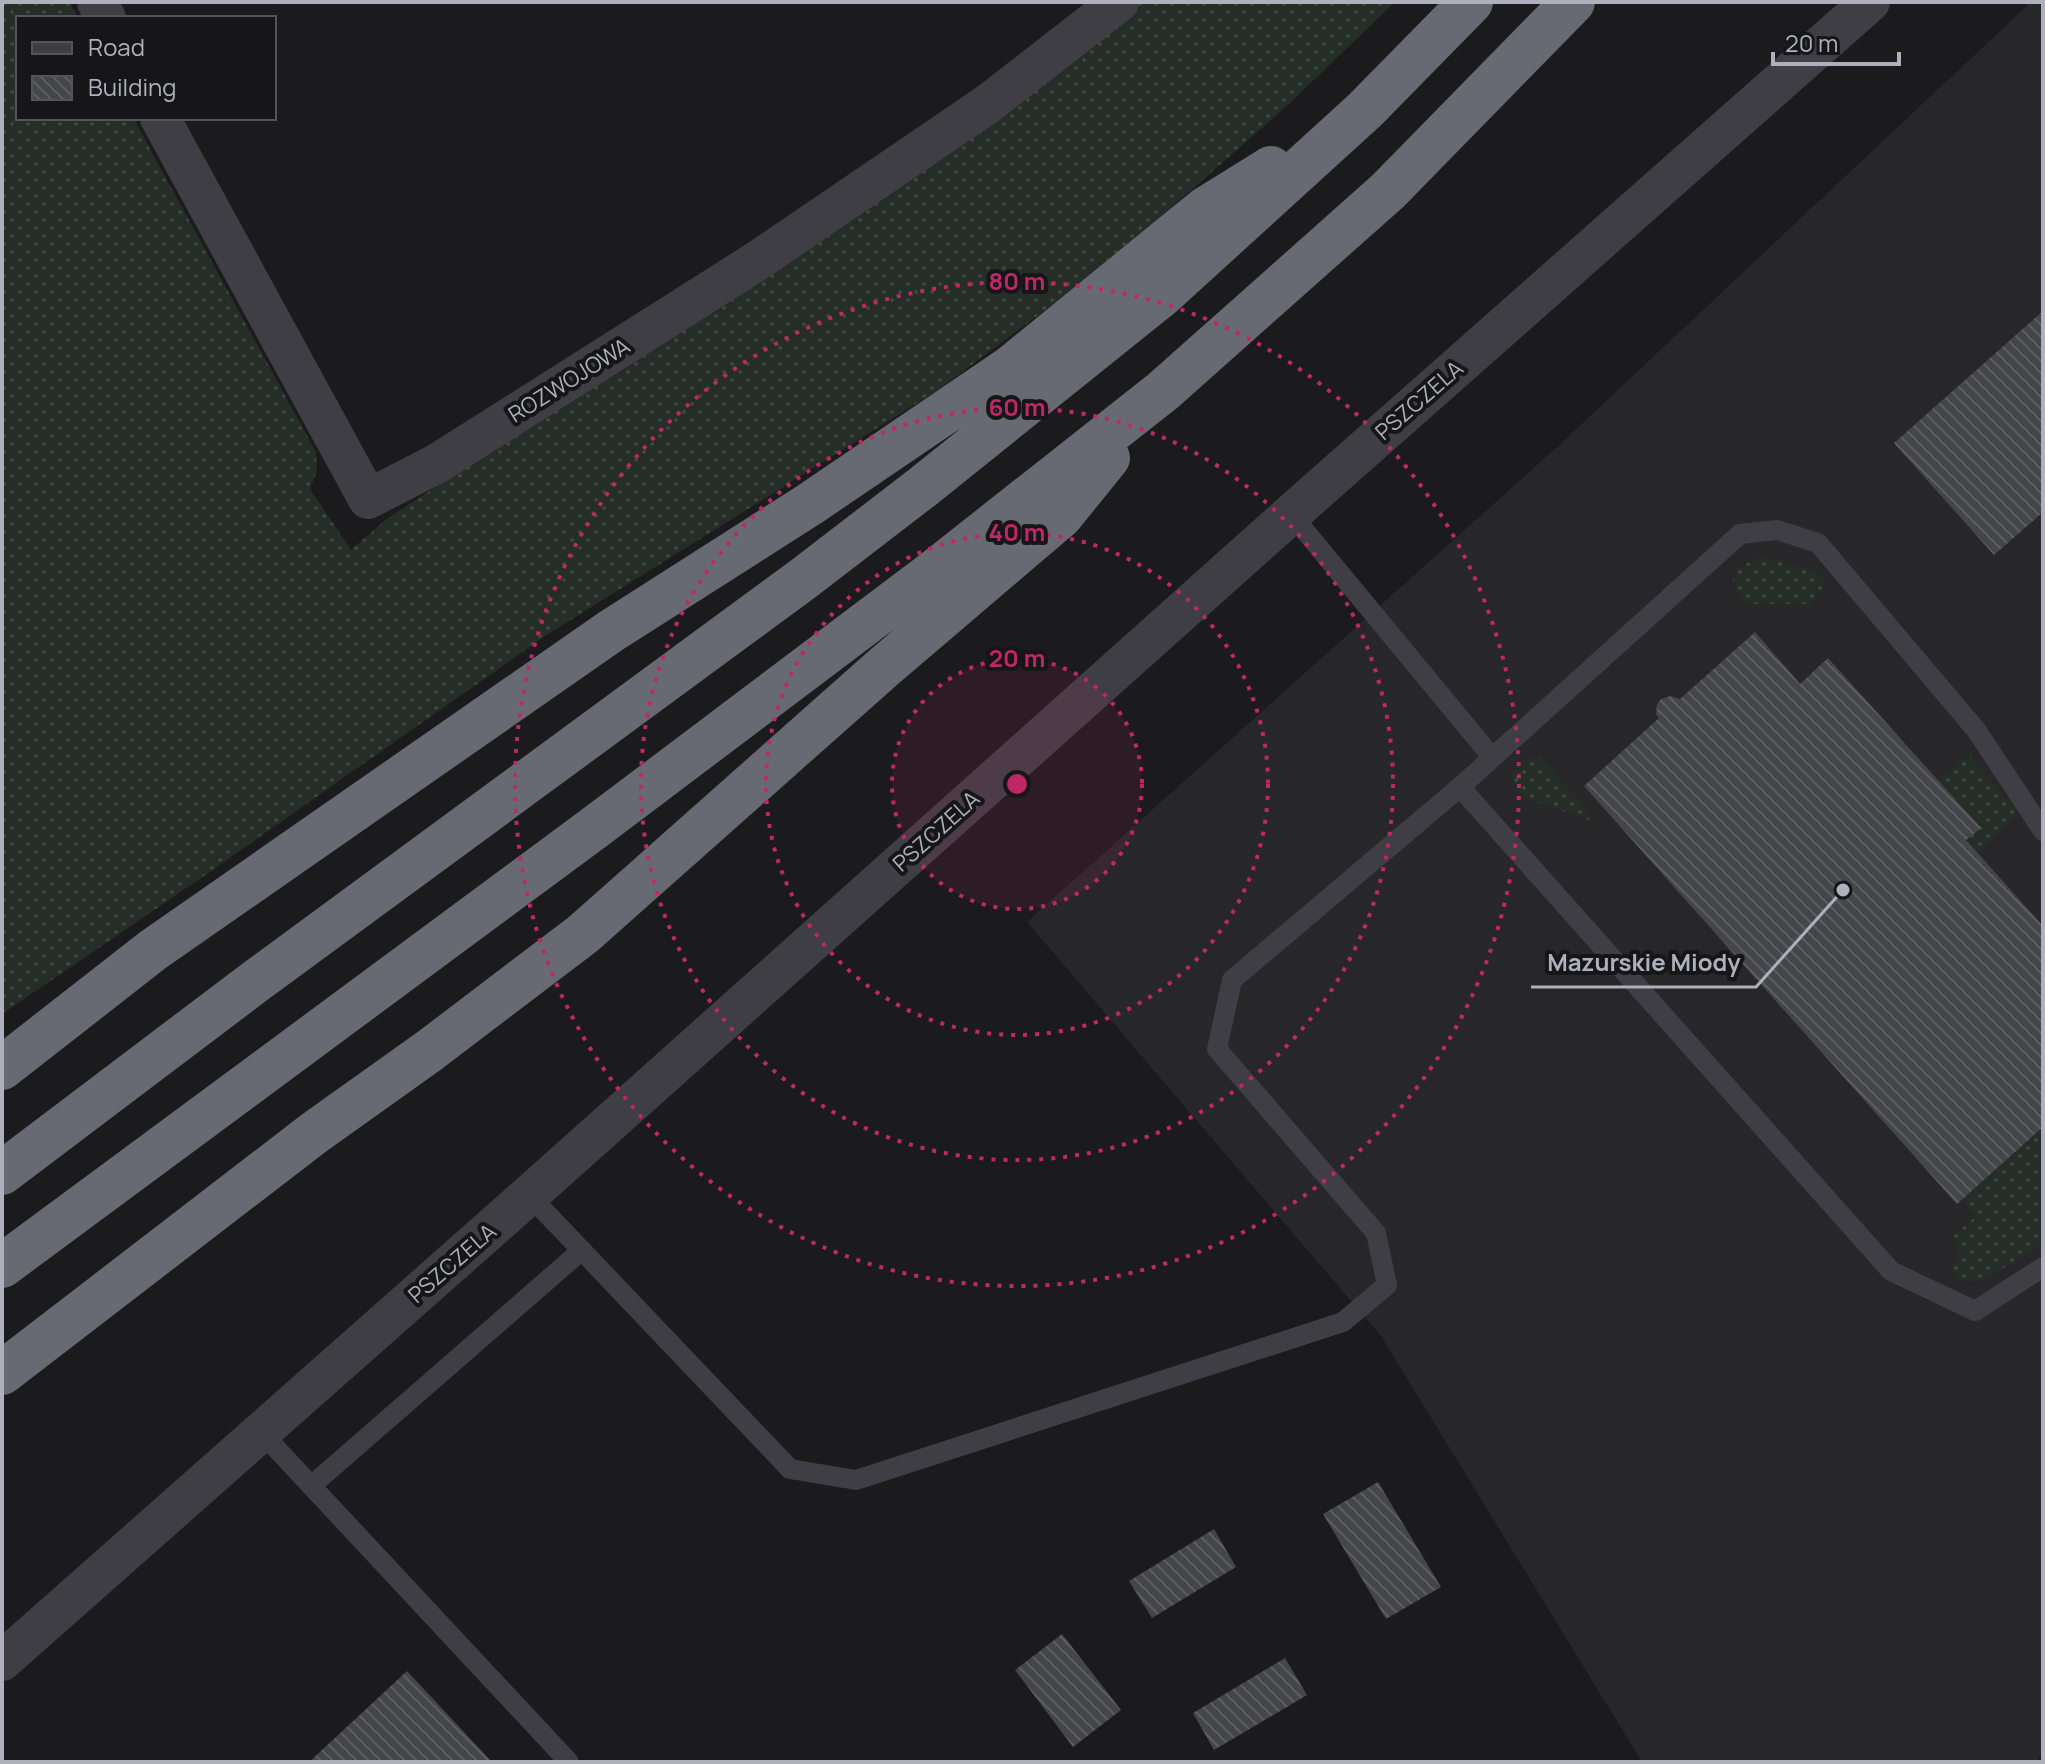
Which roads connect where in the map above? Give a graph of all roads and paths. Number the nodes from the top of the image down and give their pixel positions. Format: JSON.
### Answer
{"nodes":[{"id":1,"x":1119,"y":2,"type":"edge"},
{"id":2,"x":1471,"y":2,"type":"edge"},
{"id":3,"x":1573,"y":2,"type":"edge"},
{"id":4,"x":1870,"y":2,"type":"edge"},
{"id":5,"x":1365,"y":110,"type":"junction"},
{"id":6,"x":161,"y":120,"type":"edge"},
{"id":7,"x":1163,"y":391,"type":"junction"},
{"id":8,"x":1291,"y":514,"type":"junction"},
{"id":9,"x":1492,"y":757,"type":"junction"},
{"id":10,"x":1460,"y":787,"type":"junction"},
{"id":11,"x":2043,"y":831,"type":"edge"},
{"id":12,"x":2,"y":1068,"type":"edge"},
{"id":13,"x":2,"y":1173,"type":"edge"},
{"id":14,"x":529,"y":1195,"type":"junction"},
{"id":15,"x":582,"y":1250,"type":"junction"},
{"id":16,"x":2,"y":1266,"type":"edge"},
{"id":17,"x":2043,"y":1267,"type":"edge"},
{"id":18,"x":2,"y":1373,"type":"edge"},
{"id":19,"x":261,"y":1432,"type":"junction"},
{"id":20,"x":311,"y":1486,"type":"junction"},
{"id":21,"x":2,"y":1661,"type":"edge"},
{"id":22,"x":569,"y":1762,"type":"edge"}],
"edges":[{"from":1,"to":6,"type":"street","name":"ROZWOJOWA"},
{"from":2,"to":5,"type":"highway"},
{"from":3,"to":7,"type":"highway"},
{"from":4,"to":8,"type":"street","name":"PSZCZELA"},
{"from":5,"to":12,"type":"highway"},
{"from":5,"to":13,"type":"highway"},
{"from":7,"to":16,"type":"highway"},
{"from":7,"to":18,"type":"highway"},
{"from":8,"to":9,"type":"lane"},
{"from":8,"to":14,"type":"street","name":"PSZCZELA"},
{"from":9,"to":10,"type":"lane"},
{"from":9,"to":11,"type":"lane"},
{"from":10,"to":15,"type":"lane"},
{"from":10,"to":17,"type":"lane"},
{"from":14,"to":15,"type":"lane"},
{"from":14,"to":19,"type":"street","name":"PSZCZELA"},
{"from":15,"to":20,"type":"lane"},
{"from":19,"to":20,"type":"lane"},
{"from":19,"to":21,"type":"street","name":"PSZCZELA"},
{"from":20,"to":22,"type":"lane"}]}
